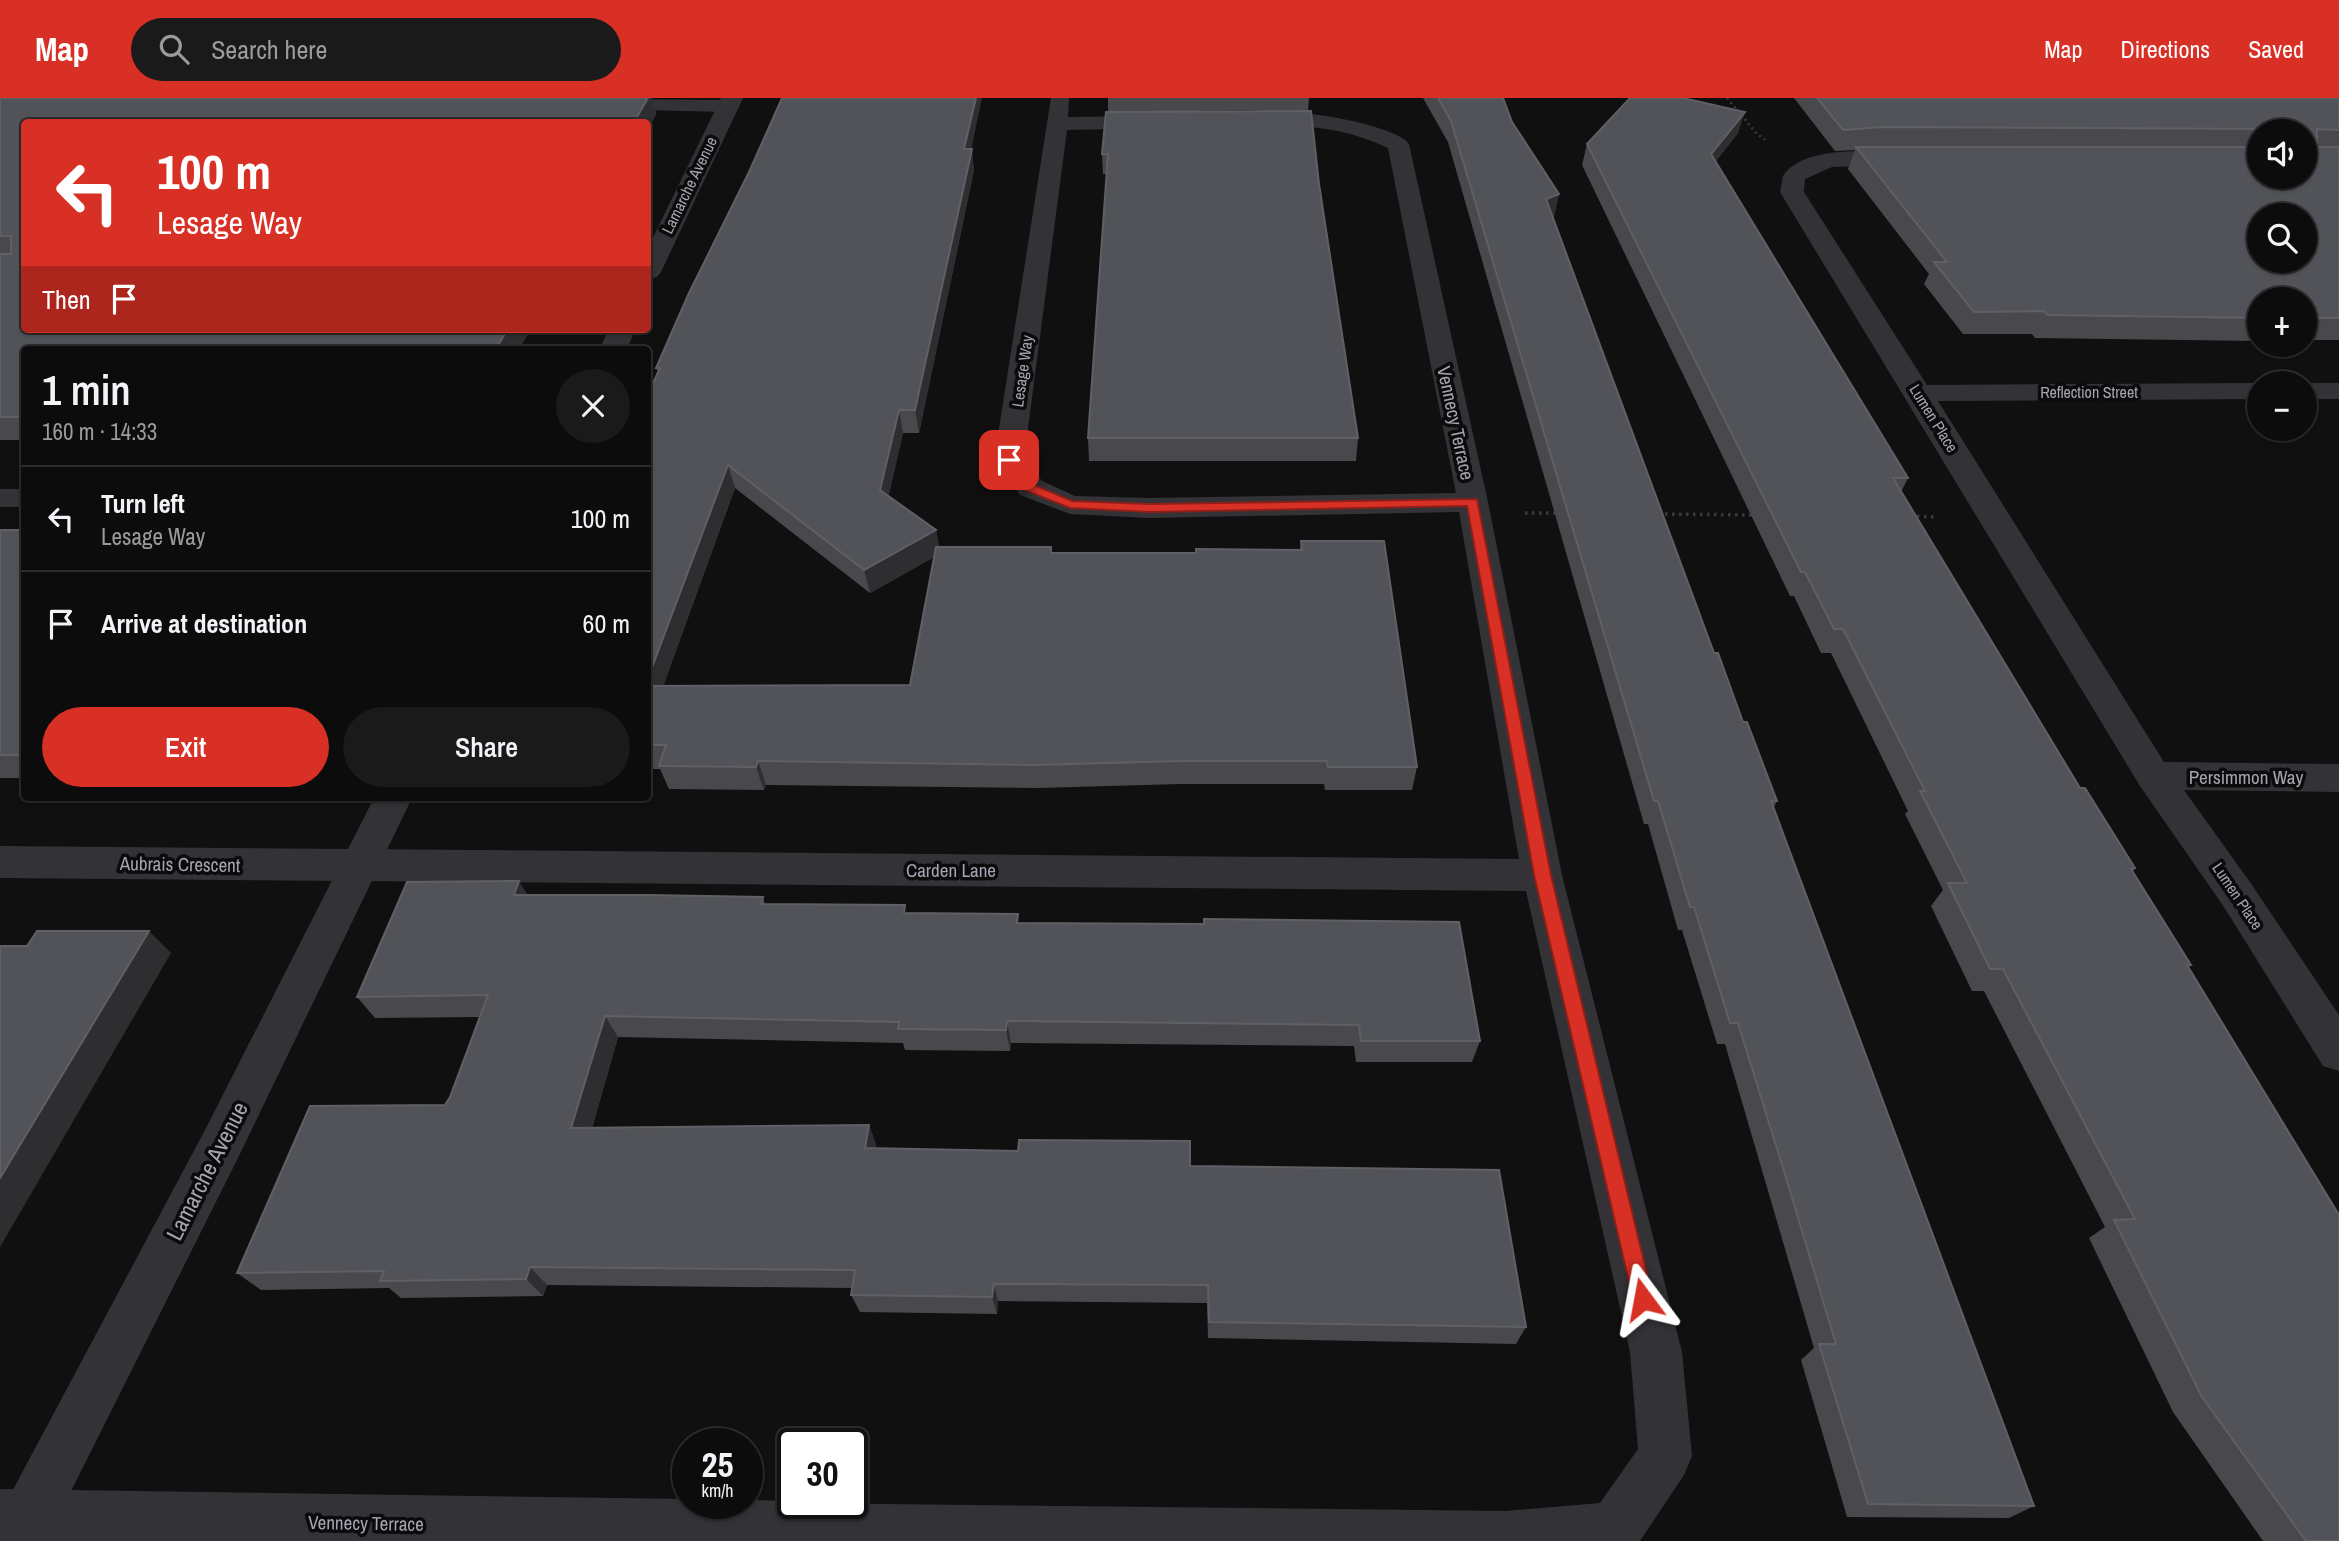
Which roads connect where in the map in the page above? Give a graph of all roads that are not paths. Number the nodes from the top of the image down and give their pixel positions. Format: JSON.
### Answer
{"nodes":[{"id":1,"x":729,"y":102,"type":"edge"},
{"id":2,"x":583,"y":105,"type":"edge"},
{"id":3,"x":1058,"y":111,"type":"edge"},
{"id":4,"x":1927,"y":158,"type":"edge"},
{"id":5,"x":651,"y":261,"type":"edge"},
{"id":6,"x":2247,"y":391,"type":"edge"},
{"id":7,"x":2317,"y":391,"type":"edge"},
{"id":8,"x":2339,"y":391,"type":"edge"},
{"id":9,"x":1919,"y":393,"type":"junction"},
{"id":10,"x":0,"y":498,"type":"edge"},
{"id":11,"x":21,"y":498,"type":"edge"},
{"id":12,"x":1474,"y":508,"type":"junction"},
{"id":13,"x":2153,"y":776,"type":"junction"},
{"id":14,"x":2339,"y":778,"type":"edge"},
{"id":15,"x":392,"y":801,"type":"edge"},
{"id":16,"x":0,"y":862,"type":"edge"},
{"id":17,"x":360,"y":865,"type":"junction"},
{"id":18,"x":1542,"y":875,"type":"junction"},
{"id":19,"x":2339,"y":1052,"type":"edge"},
{"id":20,"x":15,"y":1525,"type":"edge"}],
"edges":[{"from":1,"to":2,"type":"street"},
{"from":1,"to":5,"type":"street","name":"Lamarche Avenue"},
{"from":3,"to":12,"type":"street","name":"Vennecy Terrace"},
{"from":3,"to":12,"type":"street","name":"Lesage Way"},
{"from":4,"to":9,"type":"street","name":"Lumen Place"},
{"from":6,"to":9,"type":"street","name":"Reflection Street"},
{"from":7,"to":8,"type":"street"},
{"from":9,"to":13,"type":"street","name":"Lumen Place"},
{"from":10,"to":11,"type":"street"},
{"from":12,"to":18,"type":"street","name":"Vennecy Terrace"},
{"from":13,"to":14,"type":"street","name":"Persimmon Way"},
{"from":13,"to":19,"type":"street","name":"Lumen Place"},
{"from":15,"to":17,"type":"street","name":"Lamarche Avenue"},
{"from":16,"to":17,"type":"street","name":"Aubrais Crescent"},
{"from":17,"to":18,"type":"street","name":"Carden Lane"},
{"from":17,"to":20,"type":"street","name":"Lamarche Avenue"},
{"from":18,"to":20,"type":"street","name":"Vennecy Terrace"}]}
